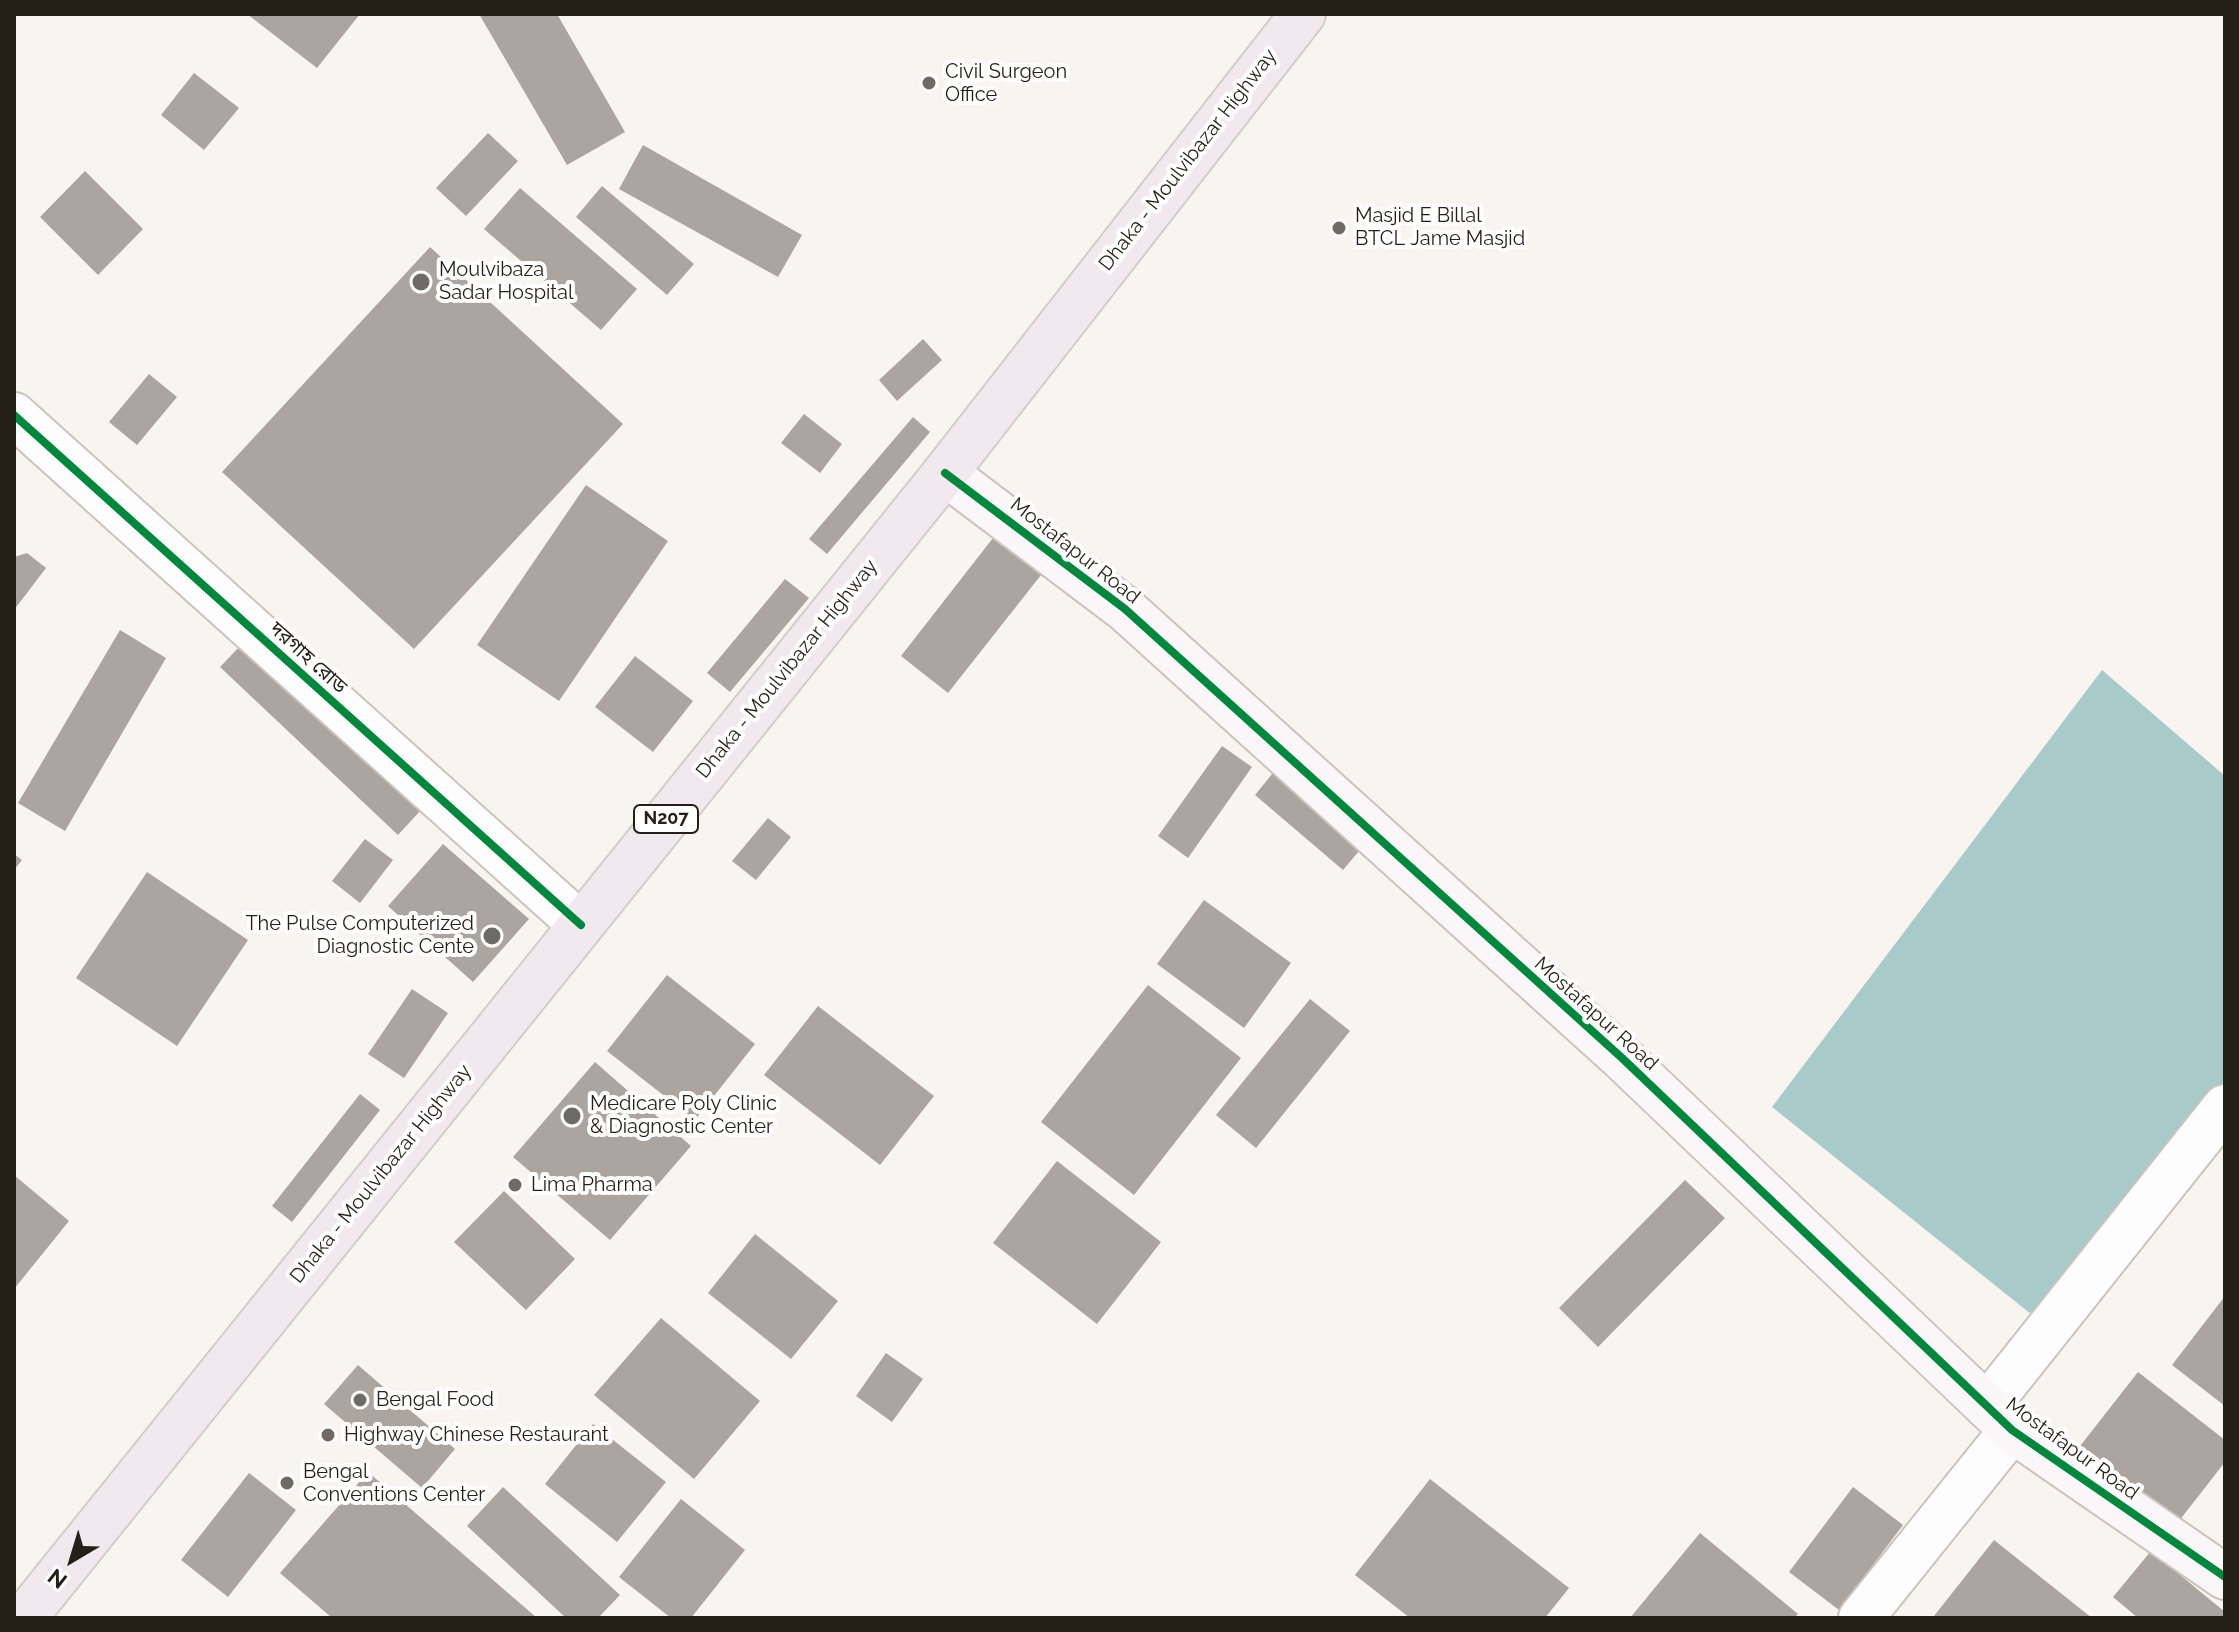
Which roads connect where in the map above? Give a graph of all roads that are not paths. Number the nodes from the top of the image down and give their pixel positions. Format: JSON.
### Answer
{"nodes":[{"id":1,"x":1303,"y":14,"type":"edge"},
{"id":2,"x":14,"y":415,"type":"edge"},
{"id":3,"x":945,"y":473,"type":"junction"},
{"id":4,"x":581,"y":925,"type":"junction"},
{"id":5,"x":2225,"y":1107,"type":"edge"},
{"id":6,"x":2000,"y":1418,"type":"junction"},
{"id":7,"x":2225,"y":1577,"type":"edge"},
{"id":8,"x":24,"y":1618,"type":"edge"},
{"id":9,"x":1861,"y":1618,"type":"edge"}],
"edges":[{"from":1,"to":3,"type":"highway","name":"Dhaka - Moulvibazar Highway","number":"N207"},
{"from":2,"to":4,"type":"street","name":"দরগাহ রোড"},
{"from":3,"to":4,"type":"highway","name":"Dhaka - Moulvibazar Highway","number":"N207"},
{"from":3,"to":6,"type":"street","name":"Mostafapur Road"},
{"from":4,"to":8,"type":"highway","name":"Dhaka - Moulvibazar Highway","number":"N207"},
{"from":5,"to":6,"type":"street"},
{"from":6,"to":7,"type":"street","name":"Mostafapur Road"},
{"from":6,"to":9,"type":"street"}]}
